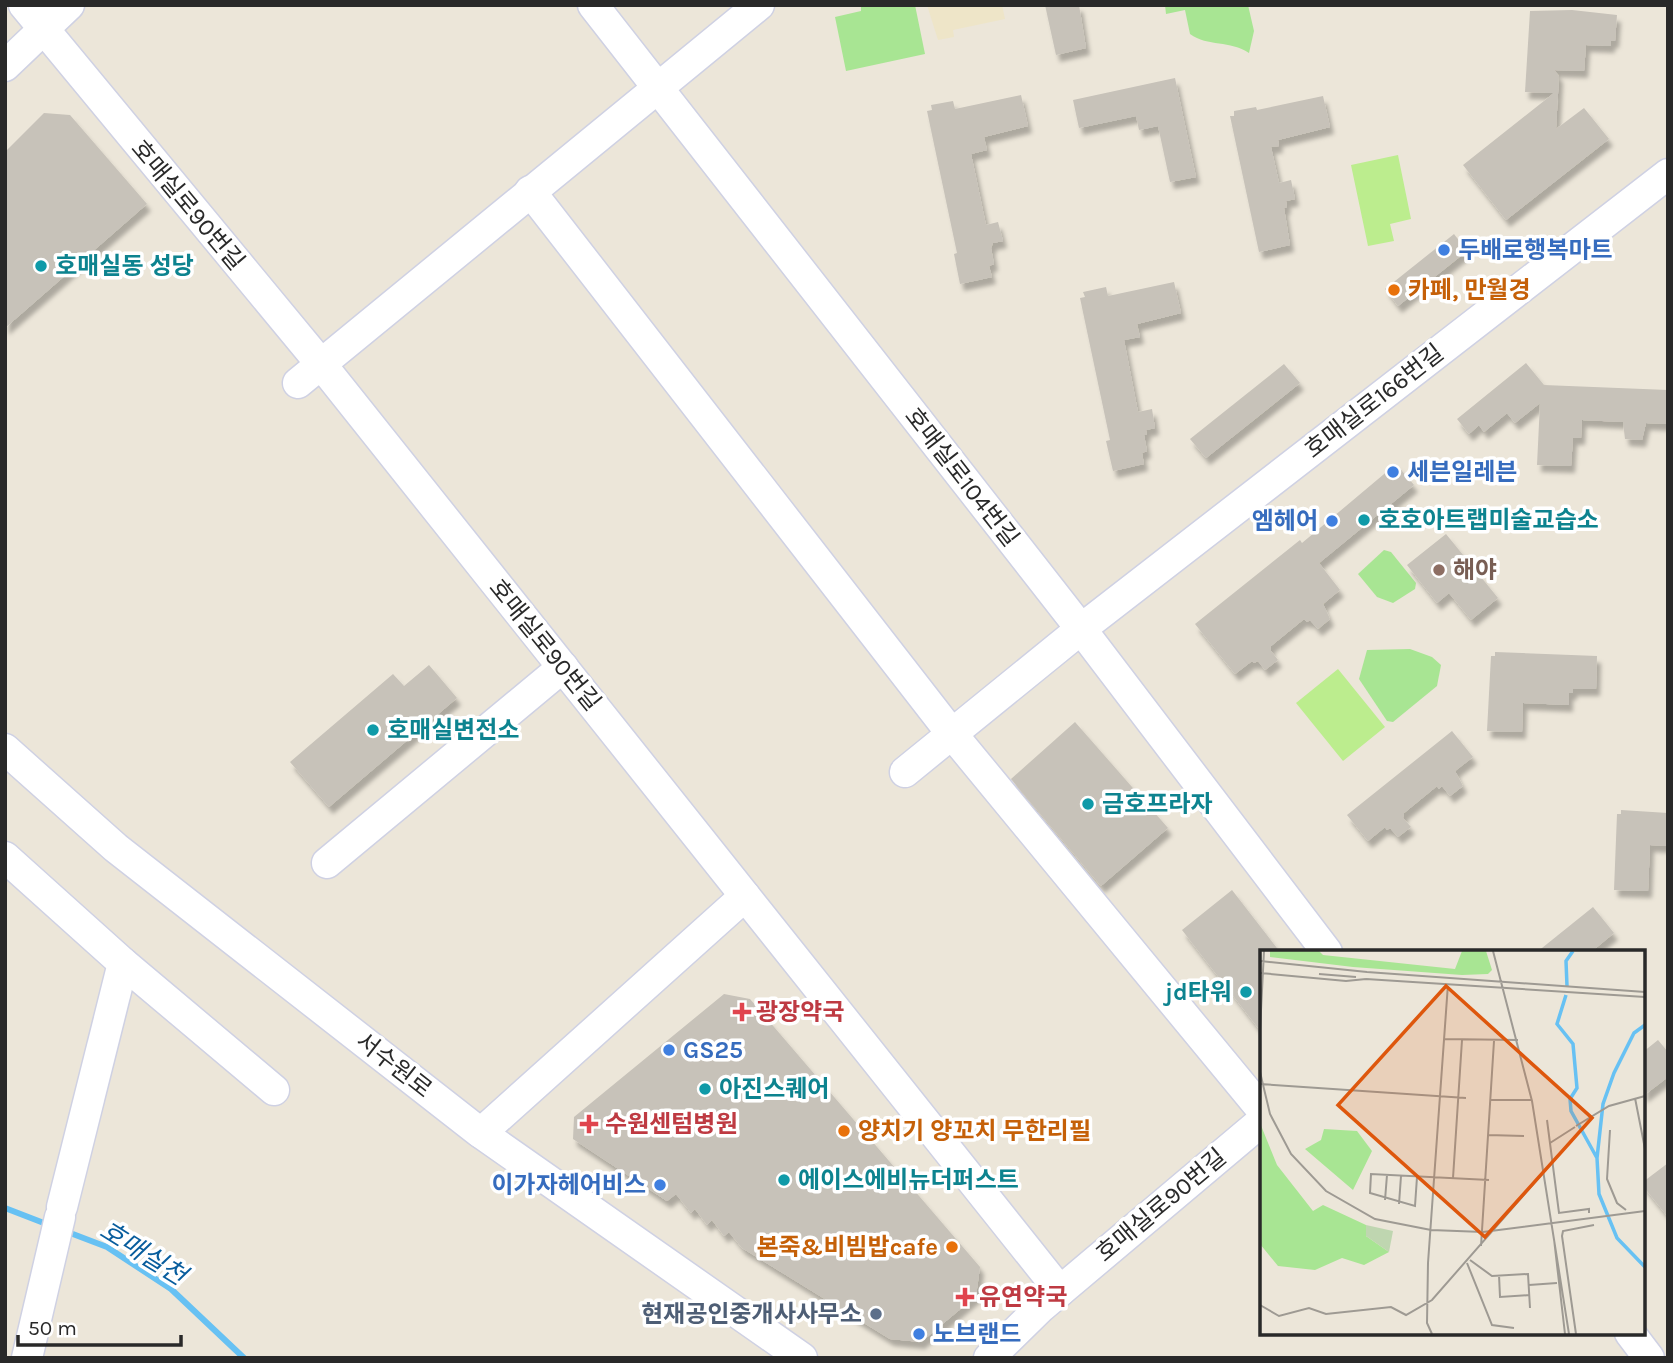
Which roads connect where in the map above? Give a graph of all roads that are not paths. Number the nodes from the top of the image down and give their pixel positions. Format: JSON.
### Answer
{"nodes":[{"id":1,"x":24,"y":5,"type":"edge"},
{"id":2,"x":69,"y":5,"type":"edge"},
{"id":3,"x":593,"y":5,"type":"edge"},
{"id":4,"x":759,"y":5,"type":"edge"},
{"id":5,"x":42,"y":30,"type":"junction"},
{"id":6,"x":5,"y":66,"type":"edge"},
{"id":7,"x":657,"y":86,"type":"junction"},
{"id":8,"x":1668,"y":174,"type":"edge"},
{"id":9,"x":530,"y":191,"type":"junction"},
{"id":10,"x":321,"y":364,"type":"junction"},
{"id":11,"x":298,"y":383,"type":"dead end"},
{"id":12,"x":1081,"y":629,"type":"junction"},
{"id":13,"x":562,"y":667,"type":"junction"},
{"id":14,"x":952,"y":734,"type":"junction"},
{"id":15,"x":5,"y":749,"type":"edge"},
{"id":16,"x":905,"y":772,"type":"dead end"},
{"id":17,"x":5,"y":857,"type":"edge"},
{"id":18,"x":327,"y":863,"type":"dead end"},
{"id":19,"x":745,"y":896,"type":"junction"},
{"id":20,"x":1325,"y":950,"type":"edge"},
{"id":21,"x":123,"y":963,"type":"junction"},
{"id":22,"x":274,"y":1090,"type":"dead end"},
{"id":23,"x":1260,"y":1108,"type":"edge"},
{"id":24,"x":1260,"y":1123,"type":"edge"},
{"id":25,"x":481,"y":1133,"type":"junction"},
{"id":26,"x":1060,"y":1291,"type":"junction"},
{"id":27,"x":1632,"y":1335,"type":"edge"},
{"id":28,"x":27,"y":1358,"type":"edge"},
{"id":29,"x":802,"y":1358,"type":"edge"},
{"id":30,"x":989,"y":1358,"type":"edge"},
{"id":31,"x":1649,"y":1358,"type":"edge"}],
"edges":[{"from":1,"to":5,"type":"street","name":"호매실로90번길"},
{"from":2,"to":5,"type":"street"},
{"from":3,"to":7,"type":"street","name":"호매실로104번길"},
{"from":4,"to":7,"type":"street"},
{"from":5,"to":6,"type":"street"},
{"from":5,"to":10,"type":"street","name":"호매실로90번길"},
{"from":7,"to":9,"type":"street"},
{"from":7,"to":12,"type":"street","name":"호매실로104번길"},
{"from":8,"to":12,"type":"street","name":"호매실로166번길"},
{"from":9,"to":10,"type":"street"},
{"from":9,"to":14,"type":"street"},
{"from":10,"to":11,"type":"street"},
{"from":10,"to":13,"type":"street","name":"호매실로90번길"},
{"from":12,"to":14,"type":"street","name":"호매실로166번길"},
{"from":12,"to":20,"type":"street","name":"호매실로104번길"},
{"from":13,"to":18,"type":"street"},
{"from":13,"to":19,"type":"street","name":"호매실로90번길"},
{"from":14,"to":16,"type":"street","name":"호매실로166번길"},
{"from":14,"to":23,"type":"street"},
{"from":15,"to":25,"type":"street","name":"서수원로"},
{"from":17,"to":21,"type":"street"},
{"from":19,"to":25,"type":"street"},
{"from":19,"to":26,"type":"street","name":"호매실로90번길"},
{"from":21,"to":22,"type":"street"},
{"from":21,"to":28,"type":"street"},
{"from":24,"to":26,"type":"street","name":"호매실로90번길"},
{"from":25,"to":29,"type":"street","name":"서수원로"},
{"from":26,"to":30,"type":"street","name":"호매실로90번길"},
{"from":27,"to":31,"type":"street"}]}
